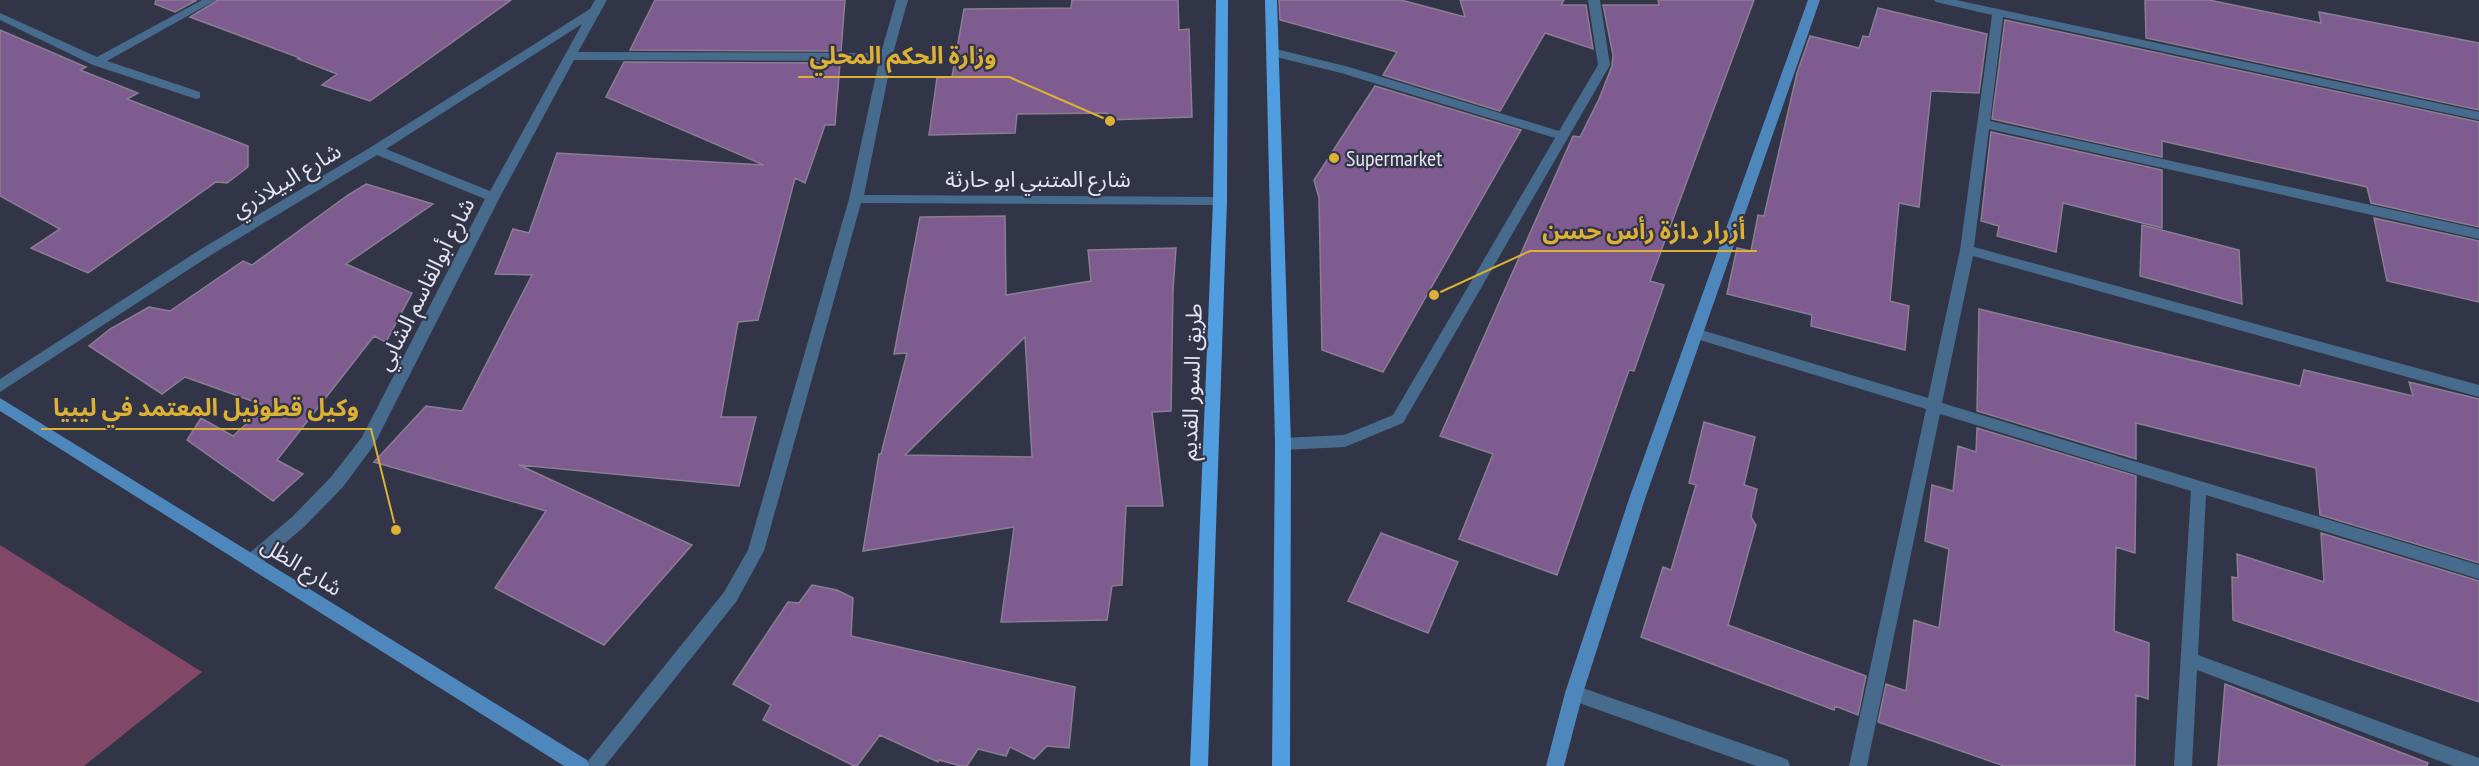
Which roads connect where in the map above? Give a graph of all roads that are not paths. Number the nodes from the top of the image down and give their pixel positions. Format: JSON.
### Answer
{"nodes":[{"id":1,"x":210,"y":0,"type":"edge"},
{"id":2,"x":902,"y":0,"type":"edge"},
{"id":3,"x":1222,"y":0,"type":"edge"},
{"id":4,"x":1271,"y":0,"type":"edge"},
{"id":5,"x":1594,"y":0,"type":"edge"},
{"id":6,"x":1814,"y":0,"type":"edge"},
{"id":7,"x":1940,"y":0,"type":"edge"},
{"id":8,"x":598,"y":5,"type":"edge"},
{"id":9,"x":1998,"y":12,"type":"junction"},
{"id":10,"x":0,"y":16,"type":"edge"},
{"id":11,"x":1272,"y":52,"type":"junction"},
{"id":12,"x":570,"y":56,"type":"junction"},
{"id":13,"x":886,"y":57,"type":"junction"},
{"id":14,"x":97,"y":62,"type":"junction"},
{"id":15,"x":196,"y":95,"type":"dead end"},
{"id":16,"x":2479,"y":116,"type":"edge"},
{"id":17,"x":1984,"y":124,"type":"junction"},
{"id":18,"x":1562,"y":136,"type":"junction"},
{"id":19,"x":376,"y":150,"type":"junction"},
{"id":20,"x":493,"y":197,"type":"junction"},
{"id":21,"x":856,"y":200,"type":"junction"},
{"id":22,"x":1220,"y":201,"type":"junction"},
{"id":23,"x":2479,"y":234,"type":"edge"},
{"id":24,"x":1967,"y":250,"type":"junction"},
{"id":25,"x":1695,"y":333,"type":"junction"},
{"id":26,"x":0,"y":386,"type":"edge"},
{"id":27,"x":2479,"y":391,"type":"edge"},
{"id":28,"x":0,"y":404,"type":"edge"},
{"id":29,"x":1933,"y":404,"type":"junction"},
{"id":30,"x":1283,"y":444,"type":"junction"},
{"id":31,"x":2199,"y":485,"type":"junction"},
{"id":32,"x":252,"y":561,"type":"junction"},
{"id":33,"x":2479,"y":572,"type":"edge"},
{"id":34,"x":2189,"y":659,"type":"junction"},
{"id":35,"x":1574,"y":693,"type":"junction"},
{"id":36,"x":580,"y":766,"type":"edge"},
{"id":37,"x":593,"y":766,"type":"edge"},
{"id":38,"x":1198,"y":766,"type":"edge"},
{"id":39,"x":1281,"y":766,"type":"edge"},
{"id":40,"x":1555,"y":766,"type":"edge"},
{"id":41,"x":1781,"y":766,"type":"edge"},
{"id":42,"x":1858,"y":766,"type":"edge"},
{"id":43,"x":2183,"y":766,"type":"edge"},
{"id":44,"x":2476,"y":766,"type":"edge"}],
"edges":[{"from":1,"to":14,"type":"street"},
{"from":2,"to":13,"type":"street"},
{"from":3,"to":22,"type":"main road","name":"طريق السور القديم"},
{"from":4,"to":11,"type":"main road"},
{"from":5,"to":18,"type":"street"},
{"from":6,"to":25,"type":"street"},
{"from":7,"to":9,"type":"street"},
{"from":8,"to":12,"type":"street","name":"شارع أبوالقاسم الشابي"},
{"from":8,"to":19,"type":"street","name":"شارع البيلاذري"},
{"from":9,"to":16,"type":"street"},
{"from":9,"to":17,"type":"street"},
{"from":10,"to":14,"type":"street"},
{"from":11,"to":18,"type":"street"},
{"from":11,"to":30,"type":"main road"},
{"from":12,"to":13,"type":"street"},
{"from":12,"to":20,"type":"street","name":"شارع أبوالقاسم الشابي"},
{"from":13,"to":21,"type":"street"},
{"from":14,"to":15,"type":"street"},
{"from":17,"to":23,"type":"street"},
{"from":17,"to":24,"type":"street"},
{"from":18,"to":30,"type":"street"},
{"from":19,"to":20,"type":"street"},
{"from":19,"to":26,"type":"street","name":"شارع البيلاذري"},
{"from":20,"to":32,"type":"street","name":"شارع أبوالقاسم الشابي"},
{"from":21,"to":22,"type":"street","name":"شارع المتنبي ابو حارثة"},
{"from":21,"to":37,"type":"street"},
{"from":22,"to":38,"type":"main road","name":"طريق السور القديم"},
{"from":24,"to":27,"type":"street"},
{"from":24,"to":29,"type":"street"},
{"from":25,"to":29,"type":"street"},
{"from":25,"to":35,"type":"street"},
{"from":28,"to":32,"type":"street","name":"شارع الظل"},
{"from":29,"to":31,"type":"street"},
{"from":29,"to":42,"type":"street"},
{"from":30,"to":39,"type":"main road"},
{"from":31,"to":33,"type":"street"},
{"from":31,"to":34,"type":"street"},
{"from":32,"to":36,"type":"street","name":"شارع الظل"},
{"from":34,"to":43,"type":"street"},
{"from":34,"to":44,"type":"street"},
{"from":35,"to":40,"type":"street"},
{"from":35,"to":41,"type":"street"}]}
